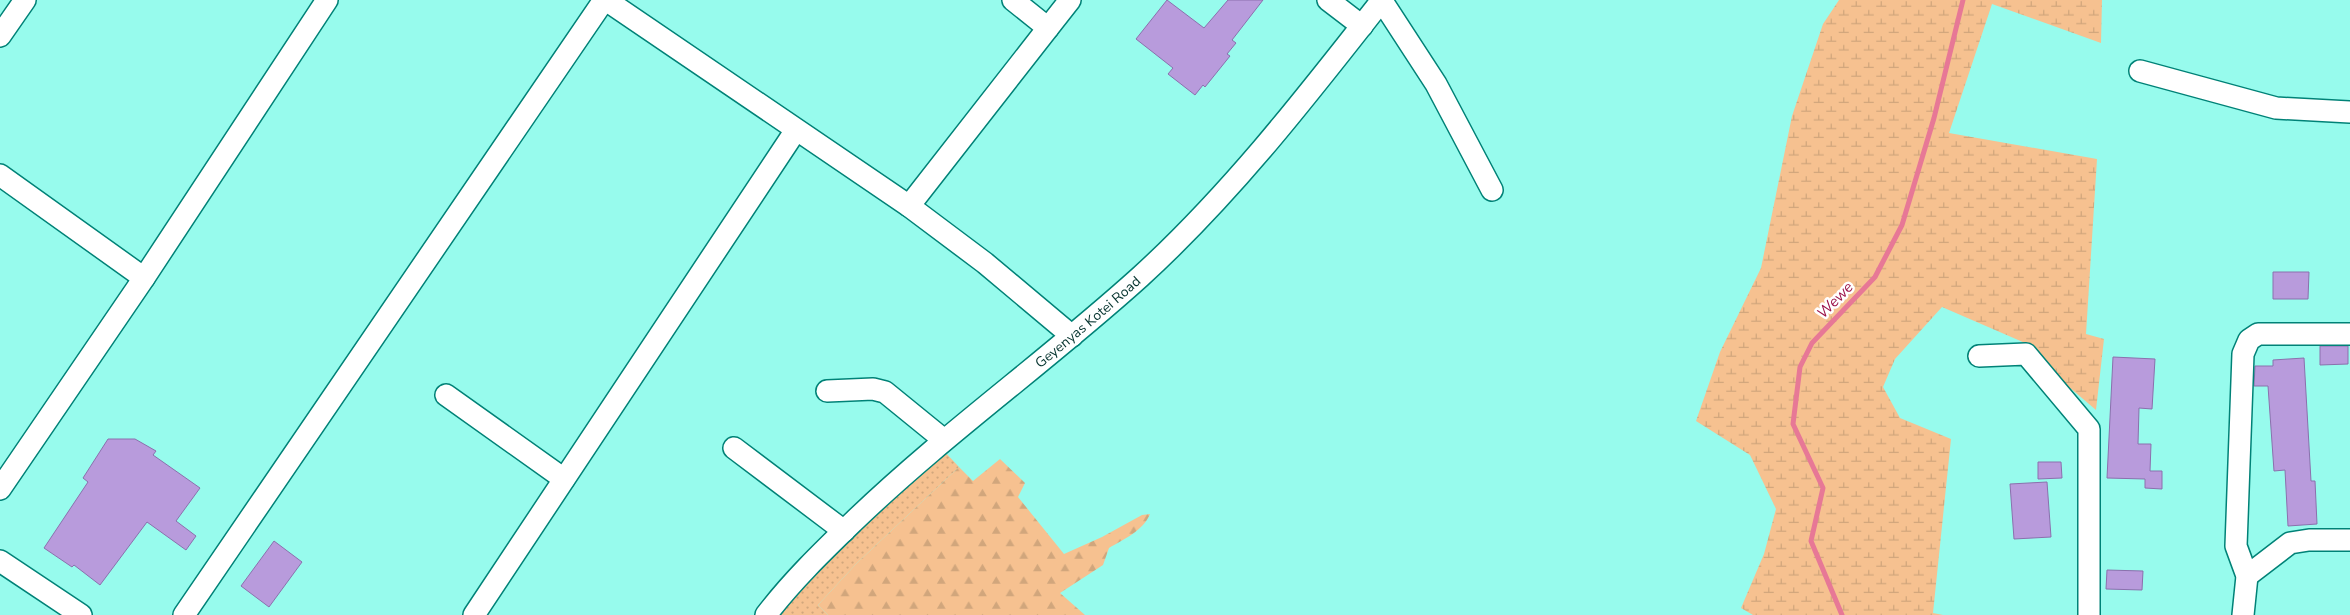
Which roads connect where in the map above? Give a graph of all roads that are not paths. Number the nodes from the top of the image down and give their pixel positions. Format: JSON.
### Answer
{"nodes":[{"id":1,"x":25,"y":0,"type":"edge"},
{"id":2,"x":327,"y":0,"type":"edge"},
{"id":3,"x":605,"y":0,"type":"edge"},
{"id":4,"x":1013,"y":0,"type":"edge"},
{"id":5,"x":1070,"y":0,"type":"edge"},
{"id":6,"x":1328,"y":0,"type":"edge"},
{"id":7,"x":1382,"y":1,"type":"edge"},
{"id":8,"x":1362,"y":26,"type":"junction"},
{"id":9,"x":1048,"y":28,"type":"junction"},
{"id":10,"x":0,"y":36,"type":"edge"},
{"id":11,"x":2140,"y":71,"type":"dead end"},
{"id":12,"x":2350,"y":112,"type":"edge"},
{"id":13,"x":796,"y":130,"type":"junction"},
{"id":14,"x":0,"y":175,"type":"edge"},
{"id":15,"x":1492,"y":190,"type":"dead end"},
{"id":16,"x":909,"y":206,"type":"junction"},
{"id":17,"x":144,"y":278,"type":"junction"},
{"id":18,"x":2350,"y":334,"type":"edge"},
{"id":19,"x":1072,"y":336,"type":"junction"},
{"id":20,"x":1979,"y":356,"type":"dead end"},
{"id":21,"x":827,"y":391,"type":"dead end"},
{"id":22,"x":446,"y":395,"type":"dead end"},
{"id":23,"x":944,"y":440,"type":"junction"},
{"id":24,"x":734,"y":448,"type":"dead end"},
{"id":25,"x":564,"y":479,"type":"junction"},
{"id":26,"x":0,"y":488,"type":"edge"},
{"id":27,"x":844,"y":530,"type":"junction"},
{"id":28,"x":2350,"y":540,"type":"edge"},
{"id":29,"x":0,"y":561,"type":"edge"},
{"id":30,"x":2247,"y":576,"type":"junction"},
{"id":31,"x":81,"y":615,"type":"edge"},
{"id":32,"x":184,"y":615,"type":"edge"},
{"id":33,"x":474,"y":615,"type":"edge"},
{"id":34,"x":766,"y":615,"type":"edge"},
{"id":35,"x":2089,"y":615,"type":"edge"},
{"id":36,"x":2243,"y":615,"type":"edge"}],
"edges":[{"from":1,"to":10,"type":"street"},
{"from":2,"to":17,"type":"street"},
{"from":3,"to":13,"type":"street"},
{"from":3,"to":32,"type":"street"},
{"from":4,"to":9,"type":"street"},
{"from":5,"to":9,"type":"street"},
{"from":6,"to":8,"type":"street"},
{"from":7,"to":8,"type":"street","name":"Geyenyas Kotei Road"},
{"from":7,"to":15,"type":"street"},
{"from":8,"to":19,"type":"street","name":"Geyenyas Kotei Road"},
{"from":9,"to":16,"type":"street"},
{"from":11,"to":12,"type":"street"},
{"from":13,"to":16,"type":"street"},
{"from":13,"to":25,"type":"street"},
{"from":14,"to":17,"type":"street"},
{"from":16,"to":19,"type":"street"},
{"from":17,"to":26,"type":"street"},
{"from":18,"to":30,"type":"street"},
{"from":19,"to":23,"type":"street","name":"Geyenyas Kotei Road"},
{"from":20,"to":35,"type":"street"},
{"from":21,"to":23,"type":"street"},
{"from":22,"to":25,"type":"street"},
{"from":23,"to":27,"type":"street","name":"Geyenyas Kotei Road"},
{"from":24,"to":27,"type":"street"},
{"from":25,"to":33,"type":"street"},
{"from":27,"to":34,"type":"street","name":"Geyenyas Kotei Road"},
{"from":28,"to":30,"type":"street"},
{"from":29,"to":31,"type":"street"},
{"from":30,"to":36,"type":"street"}]}
